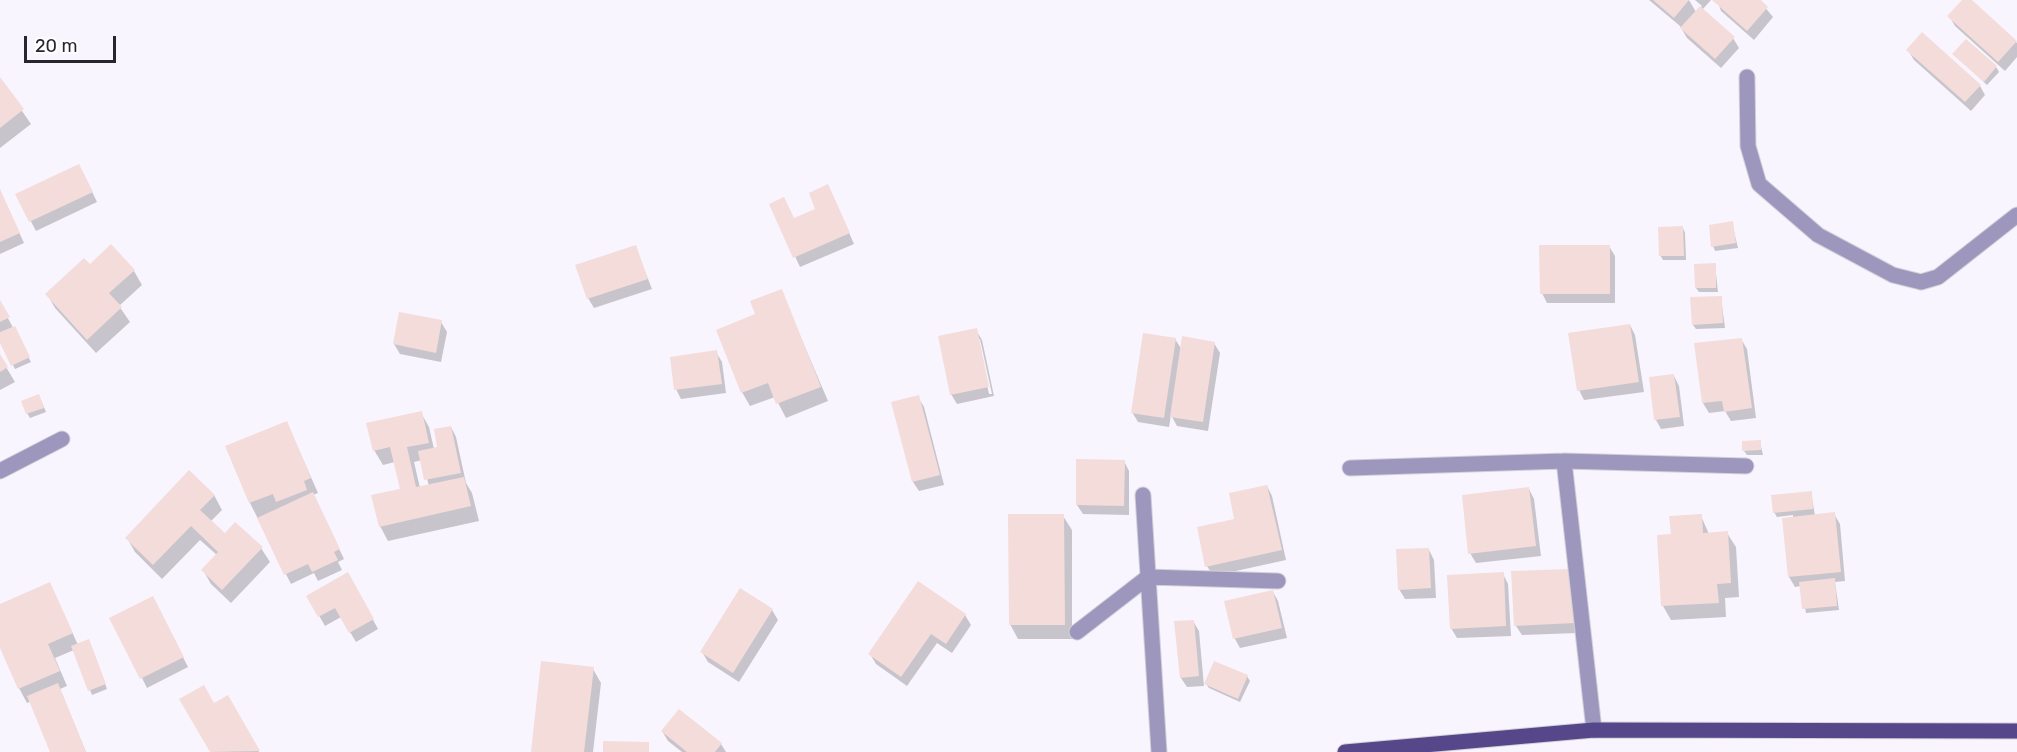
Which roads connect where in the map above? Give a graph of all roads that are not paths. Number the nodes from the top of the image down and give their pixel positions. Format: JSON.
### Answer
{"nodes":[{"id":1,"x":1747,"y":77,"type":"dead end"},
{"id":2,"x":2017,"y":215,"type":"edge"},
{"id":3,"x":62,"y":439,"type":"dead end"},
{"id":4,"x":1564,"y":461,"type":"junction"},
{"id":5,"x":1746,"y":466,"type":"dead end"},
{"id":6,"x":1350,"y":468,"type":"dead end"},
{"id":7,"x":0,"y":471,"type":"edge"},
{"id":8,"x":1143,"y":495,"type":"dead end"},
{"id":9,"x":1148,"y":577,"type":"junction"},
{"id":10,"x":1278,"y":581,"type":"dead end"},
{"id":11,"x":1077,"y":632,"type":"dead end"},
{"id":12,"x":1594,"y":730,"type":"junction"},
{"id":13,"x":2017,"y":731,"type":"edge"},
{"id":14,"x":1159,"y":752,"type":"edge"},
{"id":15,"x":1345,"y":752,"type":"edge"}],
"edges":[{"from":1,"to":2,"type":"street"},
{"from":3,"to":7,"type":"street"},
{"from":4,"to":5,"type":"street"},
{"from":4,"to":6,"type":"street"},
{"from":4,"to":12,"type":"street"},
{"from":8,"to":9,"type":"street"},
{"from":9,"to":10,"type":"street"},
{"from":9,"to":11,"type":"street"},
{"from":9,"to":14,"type":"street"},
{"from":12,"to":13,"type":"main road"},
{"from":12,"to":15,"type":"main road"}]}
